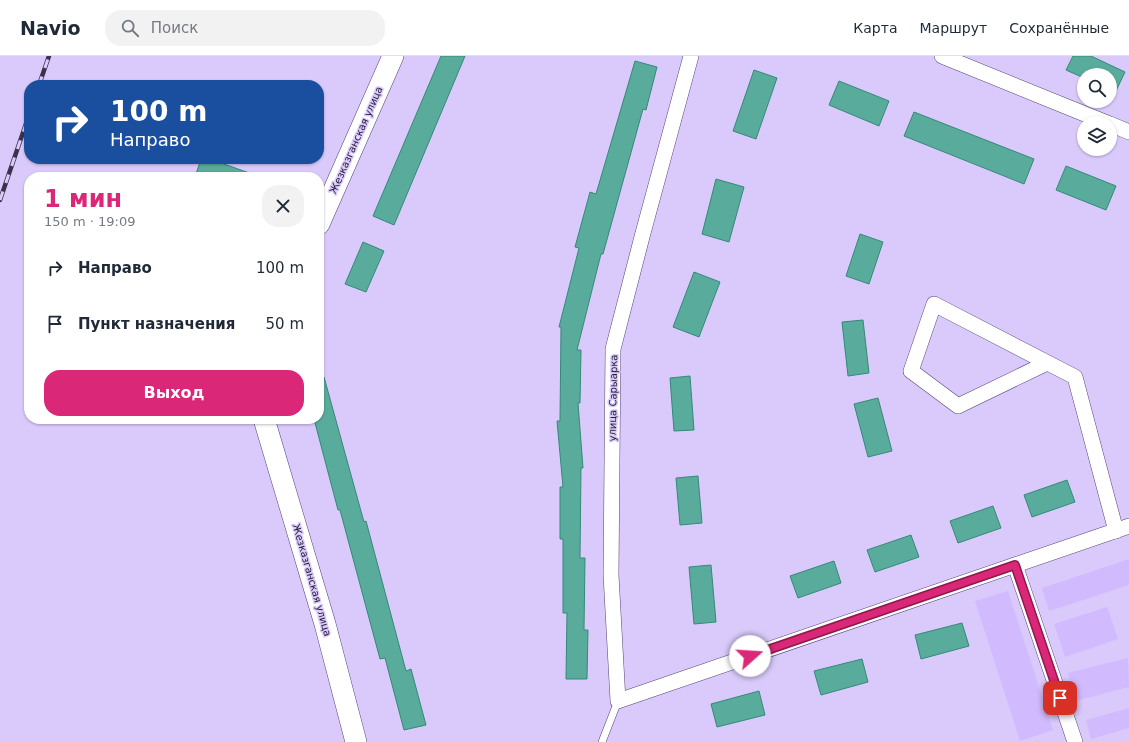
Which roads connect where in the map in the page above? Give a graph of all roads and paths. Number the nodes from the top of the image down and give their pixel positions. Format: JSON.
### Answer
{"nodes":[{"id":1,"x":393,"y":56,"type":"edge"},
{"id":2,"x":691,"y":56,"type":"edge"},
{"id":3,"x":942,"y":56,"type":"edge"},
{"id":4,"x":1089,"y":116,"type":"edge"},
{"id":5,"x":1117,"y":127,"type":"edge"},
{"id":6,"x":1129,"y":132,"type":"edge"},
{"id":7,"x":324,"y":213,"type":"edge"},
{"id":8,"x":1047,"y":363,"type":"junction"},
{"id":9,"x":265,"y":424,"type":"edge"},
{"id":10,"x":1123,"y":529,"type":"edge"},
{"id":11,"x":1015,"y":565,"type":"junction"},
{"id":12,"x":618,"y":701,"type":"junction"},
{"id":13,"x":356,"y":742,"type":"edge"},
{"id":14,"x":602,"y":742,"type":"edge"},
{"id":15,"x":1074,"y":742,"type":"edge"}],
"edges":[{"from":1,"to":7,"type":"street","name":"Жезказганская улица"},
{"from":2,"to":12,"type":"street","name":"улица Сарыарка"},
{"from":3,"to":4,"type":"street"},
{"from":5,"to":6,"type":"street"},
{"from":8,"to":8,"type":"street"},
{"from":8,"to":10,"type":"street"},
{"from":9,"to":13,"type":"street","name":"Жезказганская улица"},
{"from":10,"to":11,"type":"street"},
{"from":11,"to":12,"type":"street"},
{"from":11,"to":15,"type":"street"},
{"from":12,"to":14,"type":"lane"}]}
